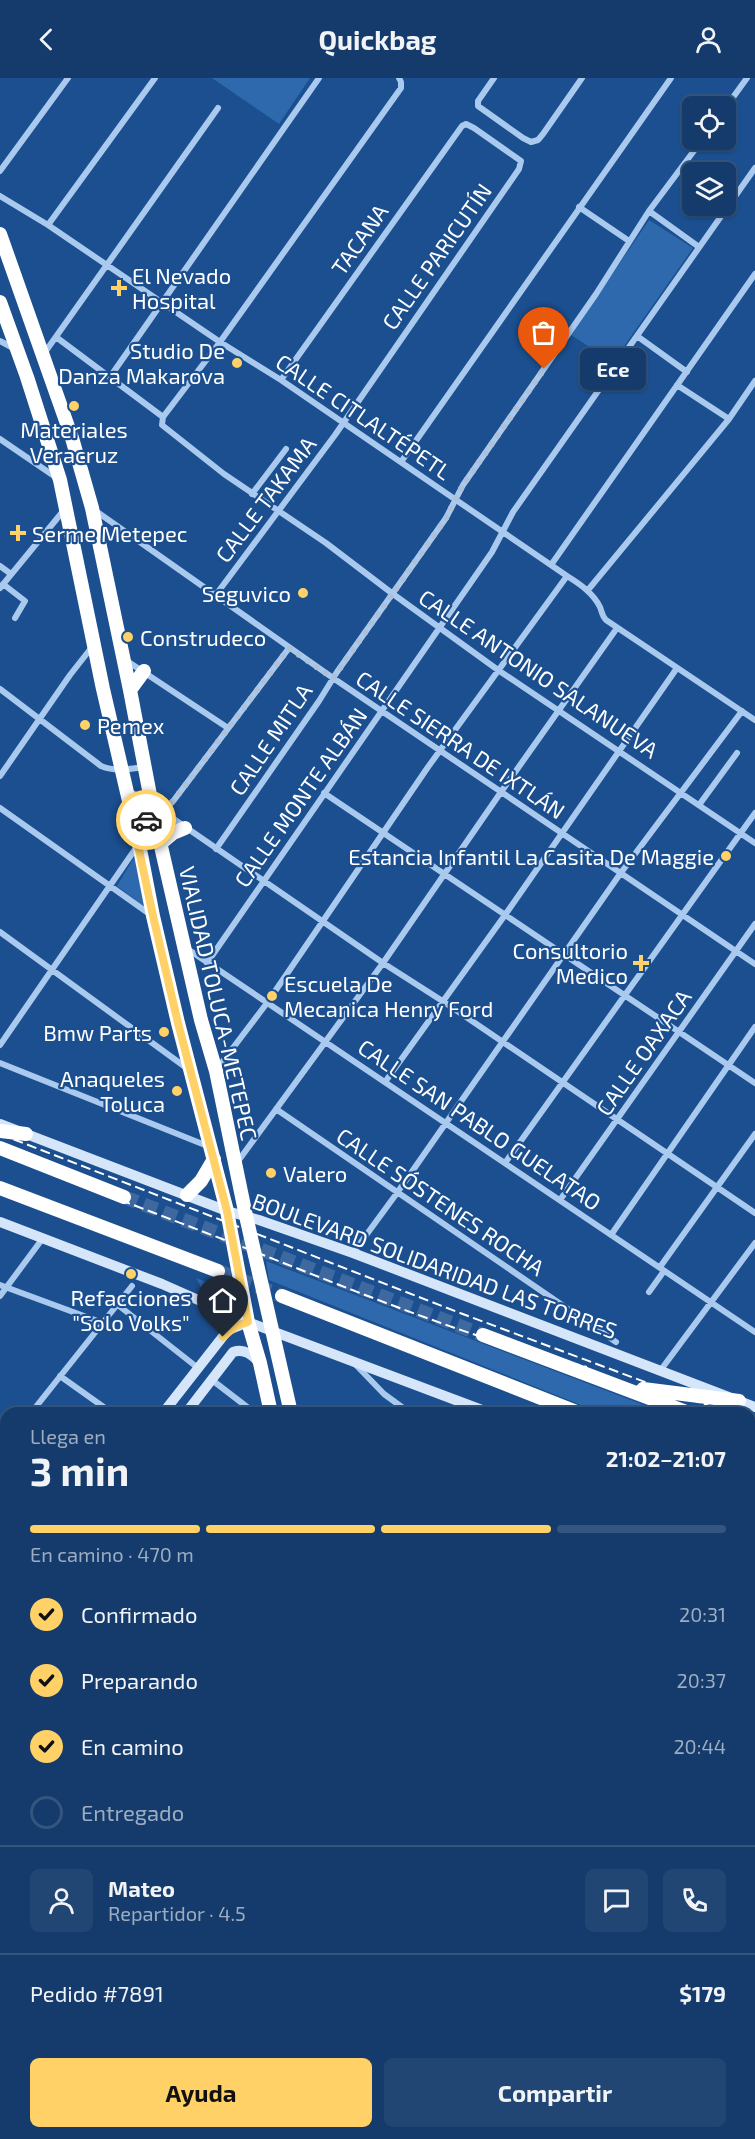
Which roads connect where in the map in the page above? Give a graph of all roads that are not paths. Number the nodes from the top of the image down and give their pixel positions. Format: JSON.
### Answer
{"nodes":[{"id":1,"x":68,"y":78,"type":"edge"},
{"id":2,"x":155,"y":78,"type":"edge"},
{"id":3,"x":319,"y":78,"type":"edge"},
{"id":4,"x":494,"y":78,"type":"edge"},
{"id":5,"x":582,"y":78,"type":"edge"},
{"id":6,"x":671,"y":78,"type":"edge"},
{"id":7,"x":747,"y":78,"type":"edge"},
{"id":8,"x":400,"y":80,"type":"edge"},
{"id":9,"x":734,"y":96,"type":"edge"},
{"id":10,"x":218,"y":108,"type":"dead end"},
{"id":11,"x":469,"y":125,"type":"joint"},
{"id":12,"x":695,"y":150,"type":"edge"},
{"id":13,"x":755,"y":168,"type":"edge"},
{"id":14,"x":0,"y":171,"type":"edge"},
{"id":15,"x":0,"y":196,"type":"edge"},
{"id":16,"x":579,"y":207,"type":"junction"},
{"id":17,"x":649,"y":211,"type":"junction"},
{"id":18,"x":48,"y":225,"type":"junction"},
{"id":19,"x":0,"y":234,"type":"edge"},
{"id":20,"x":629,"y":241,"type":"junction"},
{"id":21,"x":699,"y":247,"type":"junction"},
{"id":22,"x":107,"y":264,"type":"junction"},
{"id":23,"x":755,"y":274,"type":"edge"},
{"id":24,"x":0,"y":302,"type":"edge"},
{"id":25,"x":163,"y":303,"type":"junction"},
{"id":26,"x":637,"y":336,"type":"junction"},
{"id":27,"x":56,"y":337,"type":"junction"},
{"id":28,"x":0,"y":341,"type":"edge"},
{"id":29,"x":220,"y":342,"type":"junction"},
{"id":30,"x":17,"y":350,"type":"junction"},
{"id":31,"x":43,"y":355,"type":"junction"},
{"id":32,"x":687,"y":372,"type":"junction"},
{"id":33,"x":110,"y":377,"type":"junction"},
{"id":34,"x":281,"y":380,"type":"junction"},
{"id":35,"x":755,"y":381,"type":"edge"},
{"id":36,"x":677,"y":385,"type":"junction"},
{"id":37,"x":729,"y":418,"type":"junction"},
{"id":38,"x":162,"y":420,"type":"junction"},
{"id":39,"x":342,"y":423,"type":"junction"},
{"id":40,"x":0,"y":439,"type":"edge"},
{"id":41,"x":286,"y":449,"type":"dead end"},
{"id":42,"x":400,"y":462,"type":"junction"},
{"id":43,"x":60,"y":480,"type":"junction"},
{"id":44,"x":252,"y":494,"type":"junction"},
{"id":45,"x":455,"y":500,"type":"junction"},
{"id":46,"x":67,"y":507,"type":"junction"},
{"id":47,"x":92,"y":508,"type":"junction"},
{"id":48,"x":279,"y":511,"type":"junction"},
{"id":49,"x":502,"y":532,"type":"junction"},
{"id":50,"x":551,"y":565,"type":"junction"},
{"id":51,"x":0,"y":566,"type":"edge"},
{"id":52,"x":11,"y":574,"type":"junction"},
{"id":53,"x":567,"y":576,"type":"junction"},
{"id":54,"x":1,"y":586,"type":"edge"},
{"id":55,"x":588,"y":590,"type":"junction"},
{"id":56,"x":393,"y":594,"type":"junction"},
{"id":57,"x":215,"y":596,"type":"junction"},
{"id":58,"x":15,"y":618,"type":"dead end"},
{"id":59,"x":440,"y":627,"type":"junction"},
{"id":60,"x":617,"y":628,"type":"junction"},
{"id":61,"x":95,"y":644,"type":"junction"},
{"id":62,"x":289,"y":648,"type":"junction"},
{"id":63,"x":123,"y":658,"type":"junction"},
{"id":64,"x":677,"y":668,"type":"junction"},
{"id":65,"x":498,"y":670,"type":"junction"},
{"id":66,"x":144,"y":671,"type":"junction"},
{"id":67,"x":333,"y":678,"type":"junction"},
{"id":68,"x":0,"y":689,"type":"edge"},
{"id":69,"x":130,"y":690,"type":"junction"},
{"id":70,"x":559,"y":710,"type":"junction"},
{"id":71,"x":742,"y":711,"type":"junction"},
{"id":72,"x":381,"y":712,"type":"junction"},
{"id":73,"x":39,"y":719,"type":"junction"},
{"id":74,"x":755,"y":720,"type":"edge"},
{"id":75,"x":228,"y":728,"type":"junction"},
{"id":76,"x":619,"y":750,"type":"junction"},
{"id":77,"x":440,"y":752,"type":"junction"},
{"id":78,"x":737,"y":753,"type":"dead end"},
{"id":79,"x":145,"y":767,"type":"junction"},
{"id":80,"x":122,"y":770,"type":"junction"},
{"id":81,"x":0,"y":776,"type":"edge"},
{"id":82,"x":126,"y":789,"type":"junction"},
{"id":83,"x":501,"y":792,"type":"junction"},
{"id":84,"x":680,"y":792,"type":"junction"},
{"id":85,"x":324,"y":793,"type":"junction"},
{"id":86,"x":699,"y":805,"type":"junction"},
{"id":87,"x":0,"y":808,"type":"edge"},
{"id":88,"x":156,"y":810,"type":"junction"},
{"id":89,"x":755,"y":813,"type":"edge"},
{"id":90,"x":134,"y":826,"type":"junction"},
{"id":91,"x":185,"y":828,"type":"junction"},
{"id":92,"x":561,"y":833,"type":"junction"},
{"id":93,"x":740,"y":833,"type":"junction"},
{"id":94,"x":384,"y":834,"type":"junction"},
{"id":95,"x":161,"y":843,"type":"junction"},
{"id":96,"x":755,"y":843,"type":"edge"},
{"id":97,"x":139,"y":844,"type":"junction"},
{"id":98,"x":216,"y":849,"type":"junction"},
{"id":99,"x":620,"y":873,"type":"junction"},
{"id":100,"x":444,"y":874,"type":"junction"},
{"id":101,"x":262,"y":881,"type":"junction"},
{"id":102,"x":110,"y":887,"type":"junction"},
{"id":103,"x":505,"y":915,"type":"junction"},
{"id":104,"x":681,"y":915,"type":"junction"},
{"id":105,"x":153,"y":916,"type":"junction"},
{"id":106,"x":323,"y":922,"type":"junction"},
{"id":107,"x":755,"y":924,"type":"edge"},
{"id":108,"x":0,"y":932,"type":"edge"},
{"id":109,"x":184,"y":947,"type":"junction"},
{"id":110,"x":736,"y":951,"type":"junction"},
{"id":111,"x":564,"y":955,"type":"junction"},
{"id":112,"x":207,"y":963,"type":"junction"},
{"id":113,"x":383,"y":963,"type":"junction"},
{"id":114,"x":755,"y":964,"type":"edge"},
{"id":115,"x":53,"y":970,"type":"junction"},
{"id":116,"x":624,"y":996,"type":"junction"},
{"id":117,"x":444,"y":1002,"type":"junction"},
{"id":118,"x":267,"y":1003,"type":"junction"},
{"id":119,"x":755,"y":1027,"type":"edge"},
{"id":120,"x":680,"y":1032,"type":"junction"},
{"id":121,"x":326,"y":1042,"type":"junction"},
{"id":122,"x":503,"y":1043,"type":"junction"},
{"id":123,"x":0,"y":1045,"type":"edge"},
{"id":124,"x":0,"y":1063,"type":"edge"},
{"id":125,"x":728,"y":1064,"type":"junction"},
{"id":126,"x":191,"y":1071,"type":"junction"},
{"id":127,"x":216,"y":1071,"type":"junction"},
{"id":128,"x":385,"y":1082,"type":"junction"},
{"id":129,"x":755,"y":1083,"type":"edge"},
{"id":130,"x":562,"y":1084,"type":"junction"},
{"id":131,"x":276,"y":1109,"type":"junction"},
{"id":132,"x":617,"y":1120,"type":"junction"},
{"id":133,"x":0,"y":1124,"type":"edge"},
{"id":134,"x":446,"y":1124,"type":"junction"},
{"id":135,"x":0,"y":1131,"type":"edge"},
{"id":136,"x":26,"y":1134,"type":"junction"},
{"id":137,"x":755,"y":1134,"type":"edge"},
{"id":138,"x":0,"y":1148,"type":"edge"},
{"id":139,"x":212,"y":1153,"type":"junction"},
{"id":140,"x":667,"y":1153,"type":"junction"},
{"id":141,"x":505,"y":1163,"type":"junction"},
{"id":142,"x":236,"y":1164,"type":"junction"},
{"id":143,"x":0,"y":1188,"type":"edge"},
{"id":144,"x":717,"y":1188,"type":"junction"},
{"id":145,"x":397,"y":1193,"type":"junction"},
{"id":146,"x":187,"y":1195,"type":"junction"},
{"id":147,"x":124,"y":1197,"type":"tunnel mouth"},
{"id":148,"x":560,"y":1200,"type":"junction"},
{"id":149,"x":227,"y":1211,"type":"junction"},
{"id":150,"x":755,"y":1213,"type":"edge"},
{"id":151,"x":246,"y":1216,"type":"junction"},
{"id":152,"x":0,"y":1222,"type":"edge"},
{"id":153,"x":611,"y":1235,"type":"junction"},
{"id":154,"x":43,"y":1238,"type":"junction"},
{"id":155,"x":755,"y":1243,"type":"edge"},
{"id":156,"x":353,"y":1253,"type":"junction"},
{"id":157,"x":662,"y":1269,"type":"junction"},
{"id":158,"x":218,"y":1271,"type":"tunnel mouth"},
{"id":159,"x":3,"y":1286,"type":"edge"},
{"id":160,"x":132,"y":1286,"type":"dead end"},
{"id":161,"x":649,"y":1292,"type":"dead end"},
{"id":162,"x":0,"y":1296,"type":"edge"},
{"id":163,"x":282,"y":1296,"type":"tunnel mouth"},
{"id":164,"x":711,"y":1301,"type":"junction"},
{"id":165,"x":118,"y":1305,"type":"junction"},
{"id":166,"x":248,"y":1322,"type":"junction"},
{"id":167,"x":103,"y":1323,"type":"junction"},
{"id":168,"x":272,"y":1331,"type":"junction"},
{"id":169,"x":755,"y":1332,"type":"edge"},
{"id":170,"x":483,"y":1335,"type":"tunnel mouth"},
{"id":171,"x":616,"y":1342,"type":"dead end"},
{"id":172,"x":352,"y":1360,"type":"junction"},
{"id":173,"x":260,"y":1363,"type":"junction"},
{"id":174,"x":198,"y":1368,"type":"junction"},
{"id":175,"x":660,"y":1371,"type":"junction"},
{"id":176,"x":60,"y":1377,"type":"junction"},
{"id":177,"x":212,"y":1380,"type":"junction"},
{"id":178,"x":605,"y":1381,"type":"junction"},
{"id":179,"x":739,"y":1401,"type":"junction"},
{"id":180,"x":37,"y":1407,"type":"edge"},
{"id":181,"x":103,"y":1407,"type":"edge"},
{"id":182,"x":168,"y":1407,"type":"edge"},
{"id":183,"x":191,"y":1407,"type":"edge"},
{"id":184,"x":247,"y":1407,"type":"edge"},
{"id":185,"x":270,"y":1407,"type":"edge"},
{"id":186,"x":290,"y":1407,"type":"edge"},
{"id":187,"x":402,"y":1407,"type":"edge"},
{"id":188,"x":474,"y":1407,"type":"edge"},
{"id":189,"x":564,"y":1407,"type":"edge"},
{"id":190,"x":673,"y":1407,"type":"edge"},
{"id":191,"x":755,"y":1407,"type":"edge"}],
"edges":[{"from":1,"to":14,"type":"street"},
{"from":2,"to":18,"type":"street"},
{"from":3,"to":25,"type":"street"},
{"from":4,"to":5,"type":"street"},
{"from":6,"to":16,"type":"street"},
{"from":7,"to":9,"type":"street"},
{"from":8,"to":29,"type":"street"},
{"from":10,"to":22,"type":"street"},
{"from":11,"to":34,"type":"street","name":"TACANA"},
{"from":11,"to":39,"type":"street","name":"CALLE PARICUTÍN"},
{"from":12,"to":17,"type":"street","name":"CALLE MITLA"},
{"from":13,"to":21,"type":"street","name":"CALLE MONTE ALBÁN"},
{"from":15,"to":18,"type":"street","name":"CALLE CITLALTÉPETL"},
{"from":16,"to":20,"type":"street"},
{"from":16,"to":42,"type":"street"},
{"from":17,"to":20,"type":"street","name":"CALLE MITLA"},
{"from":17,"to":21,"type":"street"},
{"from":18,"to":22,"type":"street","name":"CALLE CITLALTÉPETL"},
{"from":19,"to":31,"type":"highway","name":"VIALIDAD TOLUCA-METEPEC"},
{"from":20,"to":45,"type":"street","name":"CALLE MITLA"},
{"from":21,"to":26,"type":"street","name":"CALLE MONTE ALBÁN"},
{"from":22,"to":25,"type":"street","name":"CALLE CITLALTÉPETL"},
{"from":22,"to":27,"type":"street"},
{"from":23,"to":32,"type":"street"},
{"from":24,"to":30,"type":"highway","name":"VIALIDAD TOLUCA-METEPEC"},
{"from":25,"to":29,"type":"street","name":"CALLE CITLALTÉPETL"},
{"from":25,"to":33,"type":"street"},
{"from":26,"to":32,"type":"street"},
{"from":26,"to":49,"type":"street","name":"CALLE MONTE ALBÁN"},
{"from":27,"to":31,"type":"street"},
{"from":27,"to":33,"type":"street","name":"CALLE ANTONIO SALANUEVA"},
{"from":28,"to":30,"type":"street"},
{"from":29,"to":34,"type":"street","name":"CALLE CITLALTÉPETL"},
{"from":29,"to":38,"type":"street"},
{"from":30,"to":43,"type":"highway","name":"VIALIDAD TOLUCA-METEPEC"},
{"from":31,"to":47,"type":"highway","name":"VIALIDAD TOLUCA-METEPEC"},
{"from":32,"to":36,"type":"street"},
{"from":33,"to":38,"type":"street","name":"CALLE ANTONIO SALANUEVA"},
{"from":34,"to":39,"type":"street","name":"CALLE CITLALTÉPETL"},
{"from":35,"to":37,"type":"street"},
{"from":36,"to":37,"type":"street"},
{"from":36,"to":50,"type":"street"},
{"from":37,"to":55,"type":"street"},
{"from":38,"to":44,"type":"street","name":"CALLE ANTONIO SALANUEVA"},
{"from":39,"to":42,"type":"street","name":"CALLE CITLALTÉPETL"},
{"from":39,"to":48,"type":"street","name":"CALLE TAKAMA"},
{"from":40,"to":43,"type":"street"},
{"from":41,"to":44,"type":"street"},
{"from":42,"to":45,"type":"street","name":"CALLE CITLALTÉPETL"},
{"from":43,"to":46,"type":"highway","name":"VIALIDAD TOLUCA-METEPEC"},
{"from":44,"to":48,"type":"street","name":"CALLE ANTONIO SALANUEVA"},
{"from":45,"to":49,"type":"street","name":"CALLE CITLALTÉPETL"},
{"from":45,"to":56,"type":"street","name":"CALLE MITLA"},
{"from":46,"to":52,"type":"street"},
{"from":46,"to":61,"type":"highway","name":"VIALIDAD TOLUCA-METEPEC"},
{"from":47,"to":57,"type":"street","name":"CALLE SIERRA DE IXTLÁN"},
{"from":47,"to":63,"type":"highway","name":"VIALIDAD TOLUCA-METEPEC"},
{"from":48,"to":56,"type":"street","name":"CALLE ANTONIO SALANUEVA"},
{"from":48,"to":57,"type":"street","name":"CALLE TAKAMA"},
{"from":49,"to":50,"type":"street","name":"CALLE CITLALTÉPETL"},
{"from":49,"to":59,"type":"street","name":"CALLE MONTE ALBÁN"},
{"from":50,"to":53,"type":"street","name":"CALLE CITLALTÉPETL"},
{"from":51,"to":52,"type":"street"},
{"from":52,"to":54,"type":"street"},
{"from":53,"to":55,"type":"street","name":"CALLE CITLALTÉPETL"},
{"from":53,"to":65,"type":"street"},
{"from":54,"to":58,"type":"street"},
{"from":55,"to":60,"type":"street","name":"CALLE CITLALTÉPETL"},
{"from":56,"to":59,"type":"street","name":"CALLE ANTONIO SALANUEVA"},
{"from":56,"to":67,"type":"street","name":"CALLE MITLA"},
{"from":57,"to":62,"type":"street","name":"CALLE SIERRA DE IXTLÁN"},
{"from":59,"to":65,"type":"street","name":"CALLE ANTONIO SALANUEVA"},
{"from":59,"to":72,"type":"street","name":"CALLE MONTE ALBÁN"},
{"from":60,"to":64,"type":"street","name":"CALLE CITLALTÉPETL"},
{"from":60,"to":70,"type":"street"},
{"from":61,"to":73,"type":"street"},
{"from":61,"to":80,"type":"highway","name":"VIALIDAD TOLUCA-METEPEC"},
{"from":62,"to":67,"type":"street","name":"CALLE SIERRA DE IXTLÁN"},
{"from":62,"to":75,"type":"street"},
{"from":63,"to":66,"type":"street"},
{"from":63,"to":69,"type":"highway","name":"VIALIDAD TOLUCA-METEPEC"},
{"from":64,"to":71,"type":"street","name":"CALLE CITLALTÉPETL"},
{"from":64,"to":76,"type":"street"},
{"from":65,"to":70,"type":"street","name":"CALLE ANTONIO SALANUEVA"},
{"from":65,"to":77,"type":"street"},
{"from":66,"to":69,"type":"highway"},
{"from":66,"to":75,"type":"street"},
{"from":67,"to":72,"type":"street","name":"CALLE SIERRA DE IXTLÁN"},
{"from":67,"to":98,"type":"street","name":"CALLE MITLA"},
{"from":68,"to":73,"type":"street"},
{"from":69,"to":79,"type":"highway","name":"VIALIDAD TOLUCA-METEPEC"},
{"from":70,"to":76,"type":"street","name":"CALLE ANTONIO SALANUEVA"},
{"from":70,"to":83,"type":"street"},
{"from":71,"to":74,"type":"street","name":"CALLE CITLALTÉPETL"},
{"from":71,"to":84,"type":"street"},
{"from":72,"to":77,"type":"street","name":"CALLE SIERRA DE IXTLÁN"},
{"from":72,"to":85,"type":"street","name":"CALLE MONTE ALBÁN"},
{"from":73,"to":80,"type":"street"},
{"from":73,"to":81,"type":"street"},
{"from":75,"to":88,"type":"street"},
{"from":76,"to":84,"type":"street","name":"CALLE ANTONIO SALANUEVA"},
{"from":76,"to":92,"type":"street"},
{"from":77,"to":83,"type":"street","name":"CALLE SIERRA DE IXTLÁN"},
{"from":77,"to":94,"type":"street"},
{"from":78,"to":86,"type":"street"},
{"from":79,"to":80,"type":"street"},
{"from":79,"to":88,"type":"highway","name":"VIALIDAD TOLUCA-METEPEC"},
{"from":80,"to":82,"type":"highway","name":"VIALIDAD TOLUCA-METEPEC"},
{"from":82,"to":88,"type":"street"},
{"from":82,"to":90,"type":"highway","name":"VIALIDAD TOLUCA-METEPEC"},
{"from":83,"to":92,"type":"street","name":"CALLE SIERRA DE IXTLÁN"},
{"from":83,"to":100,"type":"street"},
{"from":84,"to":86,"type":"street","name":"CALLE ANTONIO SALANUEVA"},
{"from":84,"to":99,"type":"street"},
{"from":85,"to":94,"type":"street"},
{"from":85,"to":101,"type":"street","name":"CALLE MONTE ALBÁN"},
{"from":86,"to":93,"type":"street","name":"CALLE ANTONIO SALANUEVA"},
{"from":87,"to":102,"type":"street"},
{"from":88,"to":90,"type":"street"},
{"from":88,"to":91,"type":"street"},
{"from":88,"to":95,"type":"highway","name":"VIALIDAD TOLUCA-METEPEC"},
{"from":89,"to":93,"type":"street"},
{"from":90,"to":97,"type":"highway","name":"VIALIDAD TOLUCA-METEPEC"},
{"from":91,"to":95,"type":"highway"},
{"from":91,"to":98,"type":"street"},
{"from":92,"to":99,"type":"street","name":"CALLE SIERRA DE IXTLÁN"},
{"from":92,"to":103,"type":"street"},
{"from":93,"to":96,"type":"street","name":"CALLE ANTONIO SALANUEVA"},
{"from":93,"to":104,"type":"street"},
{"from":94,"to":100,"type":"street"},
{"from":94,"to":106,"type":"street"},
{"from":95,"to":109,"type":"highway","name":"VIALIDAD TOLUCA-METEPEC"},
{"from":97,"to":102,"type":"street"},
{"from":97,"to":105,"type":"highway","name":"VIALIDAD TOLUCA-METEPEC"},
{"from":98,"to":101,"type":"street"},
{"from":99,"to":104,"type":"street","name":"CALLE SIERRA DE IXTLÁN"},
{"from":99,"to":111,"type":"street"},
{"from":100,"to":103,"type":"street"},
{"from":100,"to":113,"type":"street"},
{"from":101,"to":106,"type":"street"},
{"from":101,"to":112,"type":"street","name":"CALLE MONTE ALBÁN"},
{"from":102,"to":105,"type":"street"},
{"from":102,"to":115,"type":"street"},
{"from":103,"to":111,"type":"street"},
{"from":103,"to":117,"type":"street"},
{"from":104,"to":110,"type":"street","name":"CALLE SIERRA DE IXTLÁN"},
{"from":104,"to":116,"type":"street"},
{"from":105,"to":126,"type":"highway","name":"VIALIDAD TOLUCA-METEPEC"},
{"from":106,"to":113,"type":"street"},
{"from":106,"to":118,"type":"street"},
{"from":107,"to":110,"type":"street","name":"CALLE OAXACA"},
{"from":108,"to":115,"type":"street"},
{"from":109,"to":112,"type":"street","name":"CALLE SAN PABLO GUELATAO"},
{"from":109,"to":127,"type":"highway","name":"VIALIDAD TOLUCA-METEPEC"},
{"from":110,"to":114,"type":"street","name":"CALLE SIERRA DE IXTLÁN"},
{"from":110,"to":120,"type":"street","name":"CALLE OAXACA"},
{"from":111,"to":116,"type":"street"},
{"from":111,"to":122,"type":"street"},
{"from":112,"to":118,"type":"street","name":"CALLE SAN PABLO GUELATAO"},
{"from":113,"to":117,"type":"street"},
{"from":113,"to":121,"type":"street"},
{"from":115,"to":123,"type":"street"},
{"from":115,"to":126,"type":"street"},
{"from":116,"to":120,"type":"street"},
{"from":116,"to":130,"type":"street"},
{"from":117,"to":122,"type":"street"},
{"from":117,"to":128,"type":"street"},
{"from":118,"to":121,"type":"street","name":"CALLE SAN PABLO GUELATAO"},
{"from":118,"to":127,"type":"street"},
{"from":119,"to":125,"type":"street"},
{"from":120,"to":125,"type":"street"},
{"from":120,"to":132,"type":"street","name":"CALLE OAXACA"},
{"from":121,"to":128,"type":"street","name":"CALLE SAN PABLO GUELATAO"},
{"from":121,"to":131,"type":"street"},
{"from":122,"to":130,"type":"street"},
{"from":122,"to":134,"type":"street"},
{"from":124,"to":139,"type":"street"},
{"from":125,"to":129,"type":"street"},
{"from":125,"to":140,"type":"street"},
{"from":126,"to":139,"type":"highway","name":"VIALIDAD TOLUCA-METEPEC"},
{"from":127,"to":142,"type":"highway","name":"VIALIDAD TOLUCA-METEPEC"},
{"from":128,"to":134,"type":"street","name":"CALLE SAN PABLO GUELATAO"},
{"from":130,"to":132,"type":"street"},
{"from":130,"to":141,"type":"street"},
{"from":131,"to":142,"type":"street"},
{"from":131,"to":145,"type":"street","name":"CALLE SÓSTENES ROCHA"},
{"from":132,"to":140,"type":"street"},
{"from":132,"to":148,"type":"street","name":"CALLE OAXACA"},
{"from":133,"to":136,"type":"main road","name":"BOULEVARD SOLIDARIDAD LAS TORRES"},
{"from":134,"to":141,"type":"street","name":"CALLE SAN PABLO GUELATAO"},
{"from":134,"to":145,"type":"street"},
{"from":135,"to":136,"type":"highway"},
{"from":136,"to":146,"type":"main road","name":"BOULEVARD SOLIDARIDAD LAS TORRES"},
{"from":137,"to":144,"type":"street"},
{"from":138,"to":147,"type":"highway"},
{"from":139,"to":146,"type":"highway"},
{"from":139,"to":149,"type":"highway","name":"VIALIDAD TOLUCA-METEPEC"},
{"from":140,"to":144,"type":"street"},
{"from":140,"to":153,"type":"street"},
{"from":141,"to":148,"type":"street","name":"CALLE SAN PABLO GUELATAO"},
{"from":142,"to":151,"type":"highway","name":"VIALIDAD TOLUCA-METEPEC"},
{"from":143,"to":158,"type":"highway"},
{"from":144,"to":150,"type":"street"},
{"from":144,"to":157,"type":"street"},
{"from":145,"to":156,"type":"street"},
{"from":145,"to":171,"type":"street","name":"CALLE SÓSTENES ROCHA"},
{"from":146,"to":149,"type":"main road","name":"BOULEVARD SOLIDARIDAD LAS TORRES"},
{"from":148,"to":153,"type":"street","name":"CALLE SAN PABLO GUELATAO"},
{"from":149,"to":151,"type":"main road","name":"BOULEVARD SOLIDARIDAD LAS TORRES"},
{"from":149,"to":166,"type":"highway","name":"VIALIDAD TOLUCA-METEPEC"},
{"from":151,"to":156,"type":"main road","name":"BOULEVARD SOLIDARIDAD LAS TORRES"},
{"from":151,"to":168,"type":"highway","name":"VIALIDAD TOLUCA-METEPEC"},
{"from":152,"to":154,"type":"main road"},
{"from":153,"to":157,"type":"street","name":"CALLE SAN PABLO GUELATAO"},
{"from":154,"to":159,"type":"street"},
{"from":154,"to":166,"type":"main road"},
{"from":155,"to":164,"type":"street"},
{"from":156,"to":175,"type":"main road","name":"BOULEVARD SOLIDARIDAD LAS TORRES"},
{"from":157,"to":161,"type":"street"},
{"from":157,"to":164,"type":"street","name":"CALLE SAN PABLO GUELATAO"},
{"from":159,"to":162,"type":"street"},
{"from":159,"to":167,"type":"street"},
{"from":160,"to":165,"type":"street"},
{"from":163,"to":189,"type":"highway"},
{"from":164,"to":169,"type":"street","name":"CALLE SAN PABLO GUELATAO"},
{"from":164,"to":175,"type":"street"},
{"from":165,"to":167,"type":"street"},
{"from":165,"to":174,"type":"street"},
{"from":166,"to":168,"type":"main road"},
{"from":166,"to":173,"type":"highway","name":"VIALIDAD TOLUCA-METEPEC"},
{"from":166,"to":174,"type":"main road"},
{"from":167,"to":176,"type":"street"},
{"from":168,"to":172,"type":"main road"},
{"from":168,"to":186,"type":"highway","name":"VIALIDAD TOLUCA-METEPEC"},
{"from":170,"to":178,"type":"highway"},
{"from":172,"to":187,"type":"street"},
{"from":172,"to":188,"type":"main road"},
{"from":173,"to":177,"type":"main road"},
{"from":173,"to":185,"type":"highway","name":"VIALIDAD TOLUCA-METEPEC"},
{"from":174,"to":182,"type":"main road"},
{"from":175,"to":179,"type":"main road","name":"BOULEVARD SOLIDARIDAD LAS TORRES"},
{"from":176,"to":180,"type":"street"},
{"from":176,"to":181,"type":"street"},
{"from":177,"to":183,"type":"main road"},
{"from":177,"to":184,"type":"street"},
{"from":178,"to":179,"type":"highway"},
{"from":178,"to":190,"type":"highway"},
{"from":179,"to":191,"type":"main road","name":"BOULEVARD SOLIDARIDAD LAS TORRES"}]}
